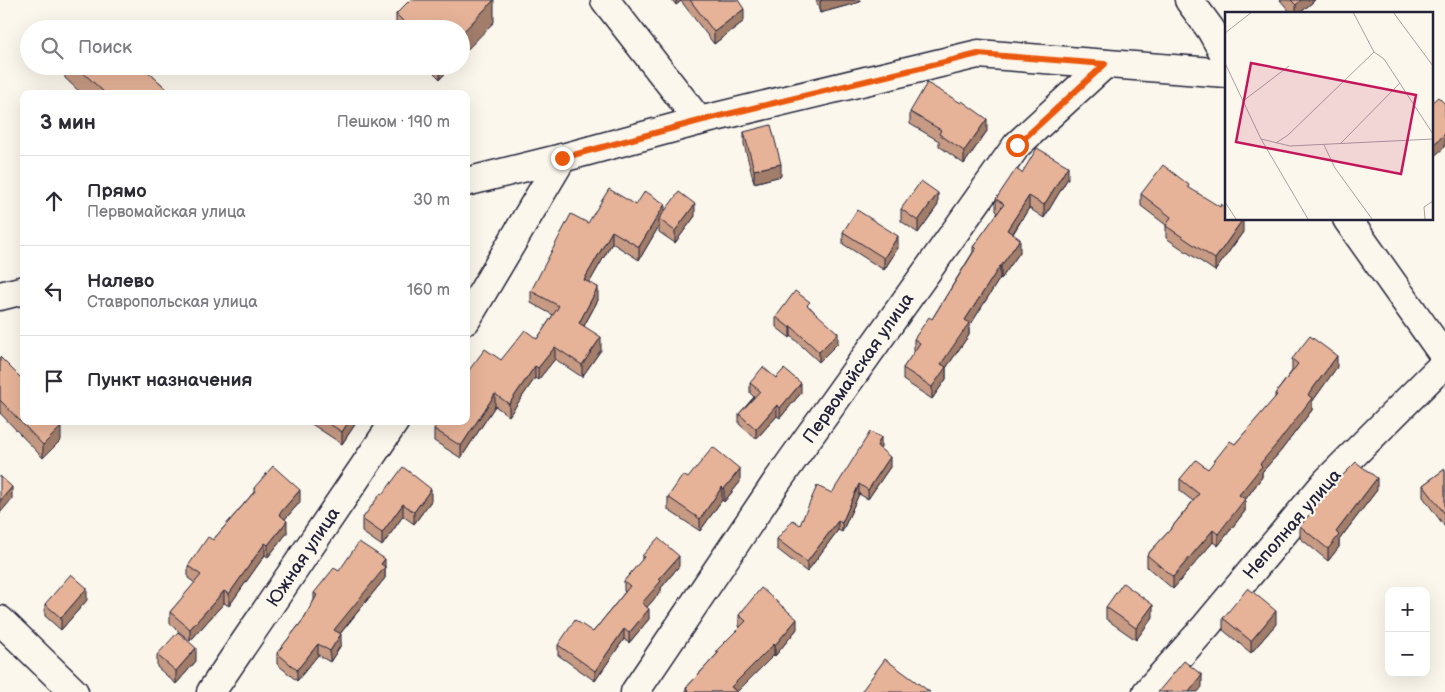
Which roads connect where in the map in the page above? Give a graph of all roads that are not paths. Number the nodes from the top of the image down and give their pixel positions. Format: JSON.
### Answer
{"nodes":[{"id":1,"x":605,"y":0,"type":"edge"},
{"id":2,"x":1189,"y":0,"type":"edge"},
{"id":3,"x":1225,"y":55,"type":"edge"},
{"id":4,"x":1105,"y":64,"type":"junction"},
{"id":5,"x":1225,"y":73,"type":"edge"},
{"id":6,"x":699,"y":121,"type":"junction"},
{"id":7,"x":562,"y":158,"type":"junction"},
{"id":8,"x":470,"y":181,"type":"edge"},
{"id":9,"x":1348,"y":220,"type":"edge"},
{"id":10,"x":20,"y":291,"type":"edge"},
{"id":11,"x":0,"y":296,"type":"edge"},
{"id":12,"x":470,"y":313,"type":"edge"},
{"id":13,"x":1445,"y":357,"type":"edge"},
{"id":14,"x":1445,"y":363,"type":"edge"},
{"id":15,"x":392,"y":425,"type":"edge"},
{"id":16,"x":0,"y":620,"type":"edge"},
{"id":17,"x":74,"y":692,"type":"edge"},
{"id":18,"x":211,"y":692,"type":"edge"},
{"id":19,"x":635,"y":692,"type":"edge"},
{"id":20,"x":1147,"y":692,"type":"edge"}],
"edges":[{"from":1,"to":6,"type":"street"},
{"from":2,"to":3,"type":"street"},
{"from":4,"to":5,"type":"street"},
{"from":4,"to":6,"type":"street"},
{"from":4,"to":19,"type":"street","name":"Первомайская улица"},
{"from":6,"to":7,"type":"street"},
{"from":7,"to":8,"type":"street"},
{"from":7,"to":12,"type":"street"},
{"from":9,"to":13,"type":"street"},
{"from":10,"to":11,"type":"street"},
{"from":14,"to":20,"type":"street","name":"Неполная улица"},
{"from":15,"to":18,"type":"street","name":"Южная улица"},
{"from":16,"to":17,"type":"street"}]}
